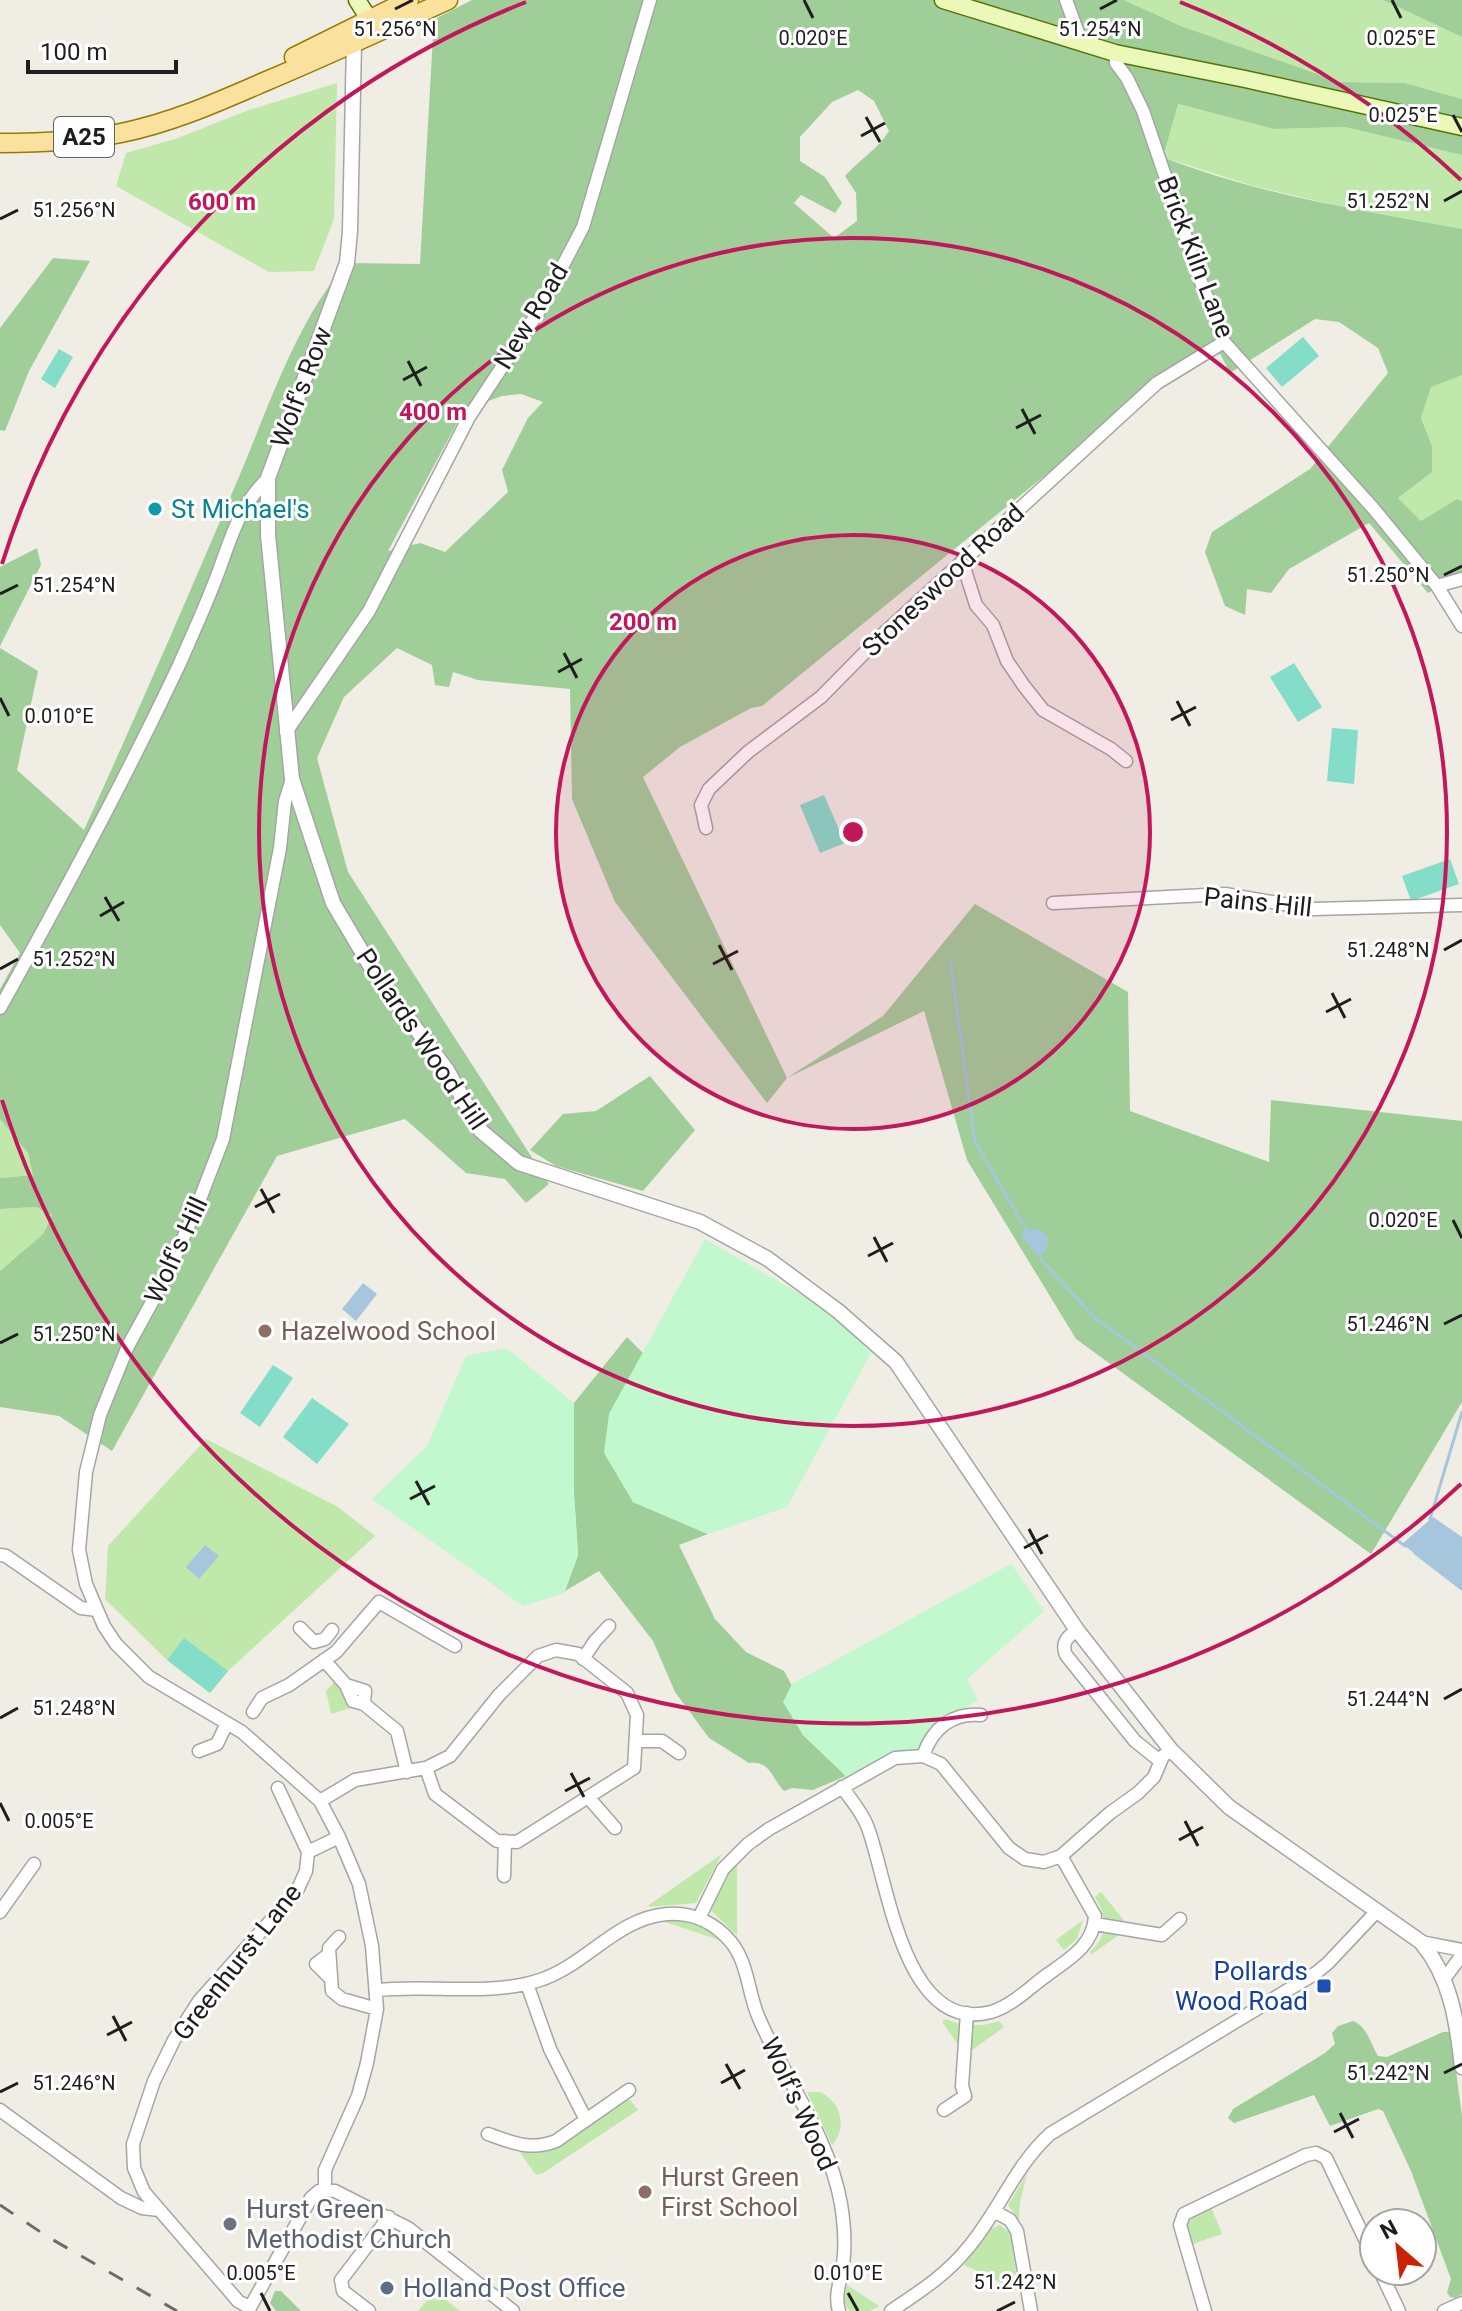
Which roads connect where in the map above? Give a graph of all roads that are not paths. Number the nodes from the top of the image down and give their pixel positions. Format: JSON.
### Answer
{"nodes":[{"id":1,"x":346,"y":0,"type":"edge"},
{"id":2,"x":357,"y":0,"type":"edge"},
{"id":3,"x":409,"y":0,"type":"edge"},
{"id":4,"x":448,"y":0,"type":"edge"},
{"id":5,"x":650,"y":0,"type":"edge"},
{"id":6,"x":943,"y":0,"type":"edge"},
{"id":7,"x":1066,"y":0,"type":"edge"},
{"id":8,"x":361,"y":32,"type":"junction"},
{"id":9,"x":1082,"y":44,"type":"junction"},
{"id":10,"x":1115,"y":53,"type":"junction"},
{"id":11,"x":1462,"y":127,"type":"edge"},
{"id":12,"x":0,"y":143,"type":"edge"},
{"id":13,"x":1224,"y":342,"type":"junction"},
{"id":14,"x":268,"y":478,"type":"junction"},
{"id":15,"x":962,"y":561,"type":"junction"},
{"id":16,"x":1462,"y":579,"type":"edge"},
{"id":17,"x":1437,"y":586,"type":"junction"},
{"id":18,"x":1462,"y":626,"type":"edge"},
{"id":19,"x":286,"y":732,"type":"junction"},
{"id":20,"x":1126,"y":761,"type":"dead end"},
{"id":21,"x":292,"y":779,"type":"junction"},
{"id":22,"x":706,"y":828,"type":"dead end"},
{"id":23,"x":1053,"y":903,"type":"dead end"},
{"id":24,"x":1462,"y":905,"type":"edge"},
{"id":25,"x":0,"y":1008,"type":"edge"},
{"id":26,"x":0,"y":1555,"type":"edge"},
{"id":27,"x":97,"y":1610,"type":"junction"},
{"id":28,"x":609,"y":1626,"type":"dead end"},
{"id":29,"x":300,"y":1628,"type":"dead end"},
{"id":30,"x":1077,"y":1630,"type":"junction"},
{"id":31,"x":455,"y":1646,"type":"dead end"},
{"id":32,"x":336,"y":1652,"type":"junction"},
{"id":33,"x":583,"y":1659,"type":"junction"},
{"id":34,"x":324,"y":1660,"type":"junction"},
{"id":35,"x":253,"y":1712,"type":"dead end"},
{"id":36,"x":981,"y":1715,"type":"dead end"},
{"id":37,"x":227,"y":1723,"type":"junction"},
{"id":38,"x":638,"y":1741,"type":"junction"},
{"id":39,"x":199,"y":1751,"type":"dead end"},
{"id":40,"x":679,"y":1753,"type":"dead end"},
{"id":41,"x":1165,"y":1755,"type":"junction"},
{"id":42,"x":923,"y":1756,"type":"junction"},
{"id":43,"x":426,"y":1768,"type":"junction"},
{"id":44,"x":407,"y":1772,"type":"junction"},
{"id":45,"x":842,"y":1787,"type":"junction"},
{"id":46,"x":278,"y":1788,"type":"dead end"},
{"id":47,"x":588,"y":1797,"type":"junction"},
{"id":48,"x":320,"y":1801,"type":"junction"},
{"id":49,"x":615,"y":1828,"type":"dead end"},
{"id":50,"x":339,"y":1837,"type":"junction"},
{"id":51,"x":505,"y":1841,"type":"junction"},
{"id":52,"x":308,"y":1852,"type":"junction"},
{"id":53,"x":1061,"y":1856,"type":"junction"},
{"id":54,"x":34,"y":1864,"type":"dead end"},
{"id":55,"x":504,"y":1876,"type":"dead end"},
{"id":56,"x":1377,"y":1911,"type":"junction"},
{"id":57,"x":0,"y":1912,"type":"edge"},
{"id":58,"x":699,"y":1918,"type":"junction"},
{"id":59,"x":1180,"y":1919,"type":"dead end"},
{"id":60,"x":334,"y":1923,"type":"dead end"},
{"id":61,"x":1095,"y":1924,"type":"junction"},
{"id":62,"x":1421,"y":1942,"type":"junction"},
{"id":63,"x":1462,"y":1952,"type":"edge"},
{"id":64,"x":1444,"y":1979,"type":"junction"},
{"id":65,"x":527,"y":1984,"type":"junction"},
{"id":66,"x":377,"y":1990,"type":"junction"},
{"id":67,"x":377,"y":2009,"type":"junction"},
{"id":68,"x":967,"y":2013,"type":"junction"},
{"id":69,"x":1462,"y":2067,"type":"edge"},
{"id":70,"x":629,"y":2090,"type":"dead end"},
{"id":71,"x":0,"y":2110,"type":"edge"},
{"id":72,"x":944,"y":2110,"type":"dead end"},
{"id":73,"x":586,"y":2120,"type":"junction"},
{"id":74,"x":488,"y":2134,"type":"dead end"},
{"id":75,"x":325,"y":2190,"type":"junction"},
{"id":76,"x":144,"y":2192,"type":"junction"},
{"id":77,"x":132,"y":2204,"type":"junction"},
{"id":78,"x":159,"y":2210,"type":"junction"},
{"id":79,"x":994,"y":2211,"type":"junction"},
{"id":80,"x":389,"y":2217,"type":"junction"},
{"id":81,"x":1358,"y":2225,"type":"edge"},
{"id":82,"x":1388,"y":2287,"type":"edge"},
{"id":83,"x":1462,"y":2303,"type":"edge"},
{"id":84,"x":249,"y":2310,"type":"edge"},
{"id":85,"x":369,"y":2311,"type":"edge"},
{"id":86,"x":513,"y":2311,"type":"edge"},
{"id":87,"x":839,"y":2311,"type":"edge"},
{"id":88,"x":891,"y":2311,"type":"edge"},
{"id":89,"x":1031,"y":2311,"type":"edge"},
{"id":90,"x":1205,"y":2311,"type":"edge"},
{"id":91,"x":1399,"y":2311,"type":"edge"},
{"id":92,"x":1444,"y":2311,"type":"edge"}],
"edges":[{"from":1,"to":8,"type":"main road"},
{"from":2,"to":8,"type":"main road"},
{"from":3,"to":8,"type":"main road"},
{"from":4,"to":8,"type":"main road","number":"A25"},
{"from":5,"to":19,"type":"street","name":"New Road"},
{"from":6,"to":9,"type":"main road"},
{"from":7,"to":9,"type":"street"},
{"from":8,"to":12,"type":"main road","number":"A25"},
{"from":8,"to":14,"type":"street","name":"Wolf's Row"},
{"from":9,"to":10,"type":"main road"},
{"from":10,"to":11,"type":"main road"},
{"from":10,"to":13,"type":"street","name":"Brick Kiln Lane"},
{"from":13,"to":15,"type":"street","name":"Stoneswood Road"},
{"from":13,"to":17,"type":"street","name":"Brick Kiln Lane"},
{"from":14,"to":19,"type":"street","name":"Wolf's Row"},
{"from":14,"to":25,"type":"street"},
{"from":15,"to":20,"type":"street"},
{"from":15,"to":22,"type":"street","name":"Stoneswood Road"},
{"from":16,"to":17,"type":"street"},
{"from":17,"to":18,"type":"street"},
{"from":19,"to":21,"type":"street","name":"Pollards Wood Hill"},
{"from":21,"to":27,"type":"street","name":"Wolf's Hill"},
{"from":21,"to":30,"type":"street","name":"Pollards Wood Hill"},
{"from":23,"to":24,"type":"street","name":"Pains Hill"},
{"from":26,"to":27,"type":"street"},
{"from":27,"to":37,"type":"street","name":"Wolf's Hill"},
{"from":28,"to":33,"type":"street"},
{"from":29,"to":32,"type":"street"},
{"from":30,"to":41,"type":"street"},
{"from":30,"to":41,"type":"street"},
{"from":31,"to":32,"type":"street"},
{"from":32,"to":34,"type":"street"},
{"from":33,"to":38,"type":"street"},
{"from":33,"to":43,"type":"street"},
{"from":34,"to":35,"type":"street"},
{"from":34,"to":44,"type":"street"},
{"from":36,"to":42,"type":"street"},
{"from":37,"to":39,"type":"street"},
{"from":37,"to":48,"type":"street","name":"Wolf's Hill"},
{"from":38,"to":40,"type":"street"},
{"from":38,"to":47,"type":"street"},
{"from":41,"to":53,"type":"street"},
{"from":41,"to":56,"type":"street"},
{"from":42,"to":45,"type":"street"},
{"from":42,"to":53,"type":"street"},
{"from":43,"to":44,"type":"street"},
{"from":43,"to":51,"type":"street"},
{"from":44,"to":48,"type":"street"},
{"from":45,"to":58,"type":"street"},
{"from":45,"to":68,"type":"street"},
{"from":46,"to":52,"type":"street","name":"Greenhurst Lane"},
{"from":47,"to":49,"type":"street"},
{"from":47,"to":51,"type":"street"},
{"from":48,"to":50,"type":"street","name":"Wolf's Hill"},
{"from":50,"to":52,"type":"street","name":"Greenhurst Lane"},
{"from":50,"to":66,"type":"street","name":"Wolf's Hill"},
{"from":51,"to":55,"type":"street"},
{"from":52,"to":76,"type":"street","name":"Greenhurst Lane"},
{"from":53,"to":61,"type":"street"},
{"from":54,"to":57,"type":"street"},
{"from":56,"to":62,"type":"street"},
{"from":56,"to":79,"type":"street"},
{"from":58,"to":65,"type":"street"},
{"from":58,"to":87,"type":"street","name":"Wolf's Wood"},
{"from":59,"to":61,"type":"street"},
{"from":60,"to":67,"type":"street"},
{"from":61,"to":68,"type":"street"},
{"from":62,"to":63,"type":"street"},
{"from":62,"to":64,"type":"street"},
{"from":63,"to":64,"type":"street"},
{"from":64,"to":69,"type":"street"},
{"from":65,"to":66,"type":"street"},
{"from":65,"to":73,"type":"street"},
{"from":66,"to":67,"type":"street","name":"Wolf's Hill"},
{"from":67,"to":75,"type":"street","name":"Wolf's Hill"},
{"from":68,"to":72,"type":"street"},
{"from":70,"to":73,"type":"street"},
{"from":71,"to":77,"type":"street"},
{"from":73,"to":74,"type":"street"},
{"from":75,"to":80,"type":"street"},
{"from":75,"to":84,"type":"street"},
{"from":76,"to":77,"type":"street"},
{"from":76,"to":78,"type":"street","name":"Greenhurst Lane"},
{"from":77,"to":78,"type":"street"},
{"from":78,"to":84,"type":"street","name":"Greenhurst Lane"},
{"from":79,"to":88,"type":"street"},
{"from":79,"to":89,"type":"street"},
{"from":80,"to":85,"type":"street"},
{"from":80,"to":86,"type":"street"},
{"from":81,"to":90,"type":"street"},
{"from":82,"to":91,"type":"street"},
{"from":83,"to":92,"type":"street"}]}
